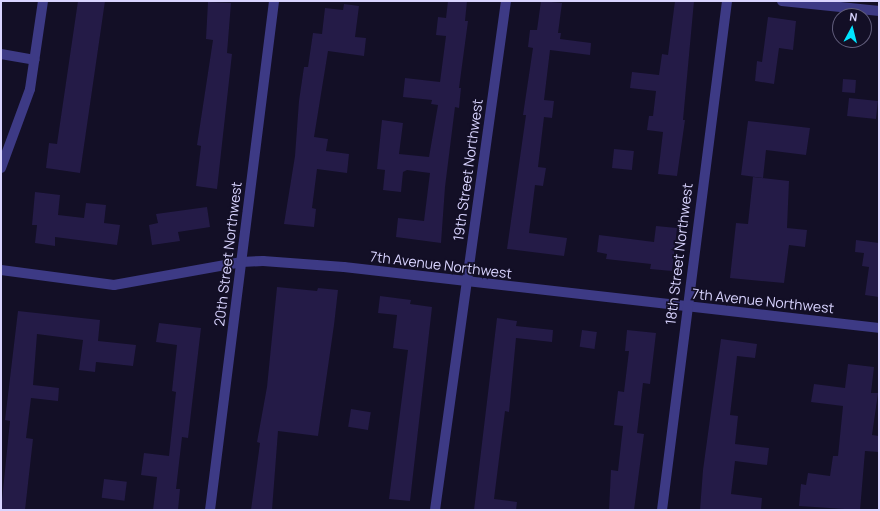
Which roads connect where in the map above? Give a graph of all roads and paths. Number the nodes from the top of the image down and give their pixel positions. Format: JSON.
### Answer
{"nodes":[{"id":1,"x":43,"y":1,"type":"edge"},
{"id":2,"x":274,"y":1,"type":"edge"},
{"id":3,"x":506,"y":1,"type":"edge"},
{"id":4,"x":726,"y":1,"type":"edge"},
{"id":5,"x":782,"y":1,"type":"edge"},
{"id":6,"x":879,"y":11,"type":"edge"},
{"id":7,"x":1,"y":54,"type":"edge"},
{"id":8,"x":34,"y":60,"type":"junction"},
{"id":9,"x":1,"y":168,"type":"edge"},
{"id":10,"x":242,"y":262,"type":"junction"},
{"id":11,"x":1,"y":270,"type":"edge"},
{"id":12,"x":467,"y":282,"type":"junction"},
{"id":13,"x":686,"y":307,"type":"junction"},
{"id":14,"x":879,"y":328,"type":"edge"},
{"id":15,"x":210,"y":510,"type":"edge"},
{"id":16,"x":435,"y":510,"type":"edge"},
{"id":17,"x":662,"y":510,"type":"edge"}],
"edges":[{"from":1,"to":8,"type":"street"},
{"from":2,"to":10,"type":"street","name":"20th Street Northwest"},
{"from":3,"to":12,"type":"street","name":"19th Street Northwest"},
{"from":4,"to":13,"type":"street","name":"18th Street Northwest"},
{"from":5,"to":6,"type":"street"},
{"from":7,"to":8,"type":"street"},
{"from":8,"to":9,"type":"street"},
{"from":10,"to":11,"type":"street","name":"7th Avenue Northwest"},
{"from":10,"to":12,"type":"street","name":"7th Avenue Northwest"},
{"from":10,"to":15,"type":"street","name":"20th Street Northwest"},
{"from":12,"to":13,"type":"street","name":"7th Avenue Northwest"},
{"from":12,"to":16,"type":"street","name":"19th Street Northwest"},
{"from":13,"to":14,"type":"street","name":"7th Avenue Northwest"},
{"from":13,"to":17,"type":"street","name":"18th Street Northwest"}]}
